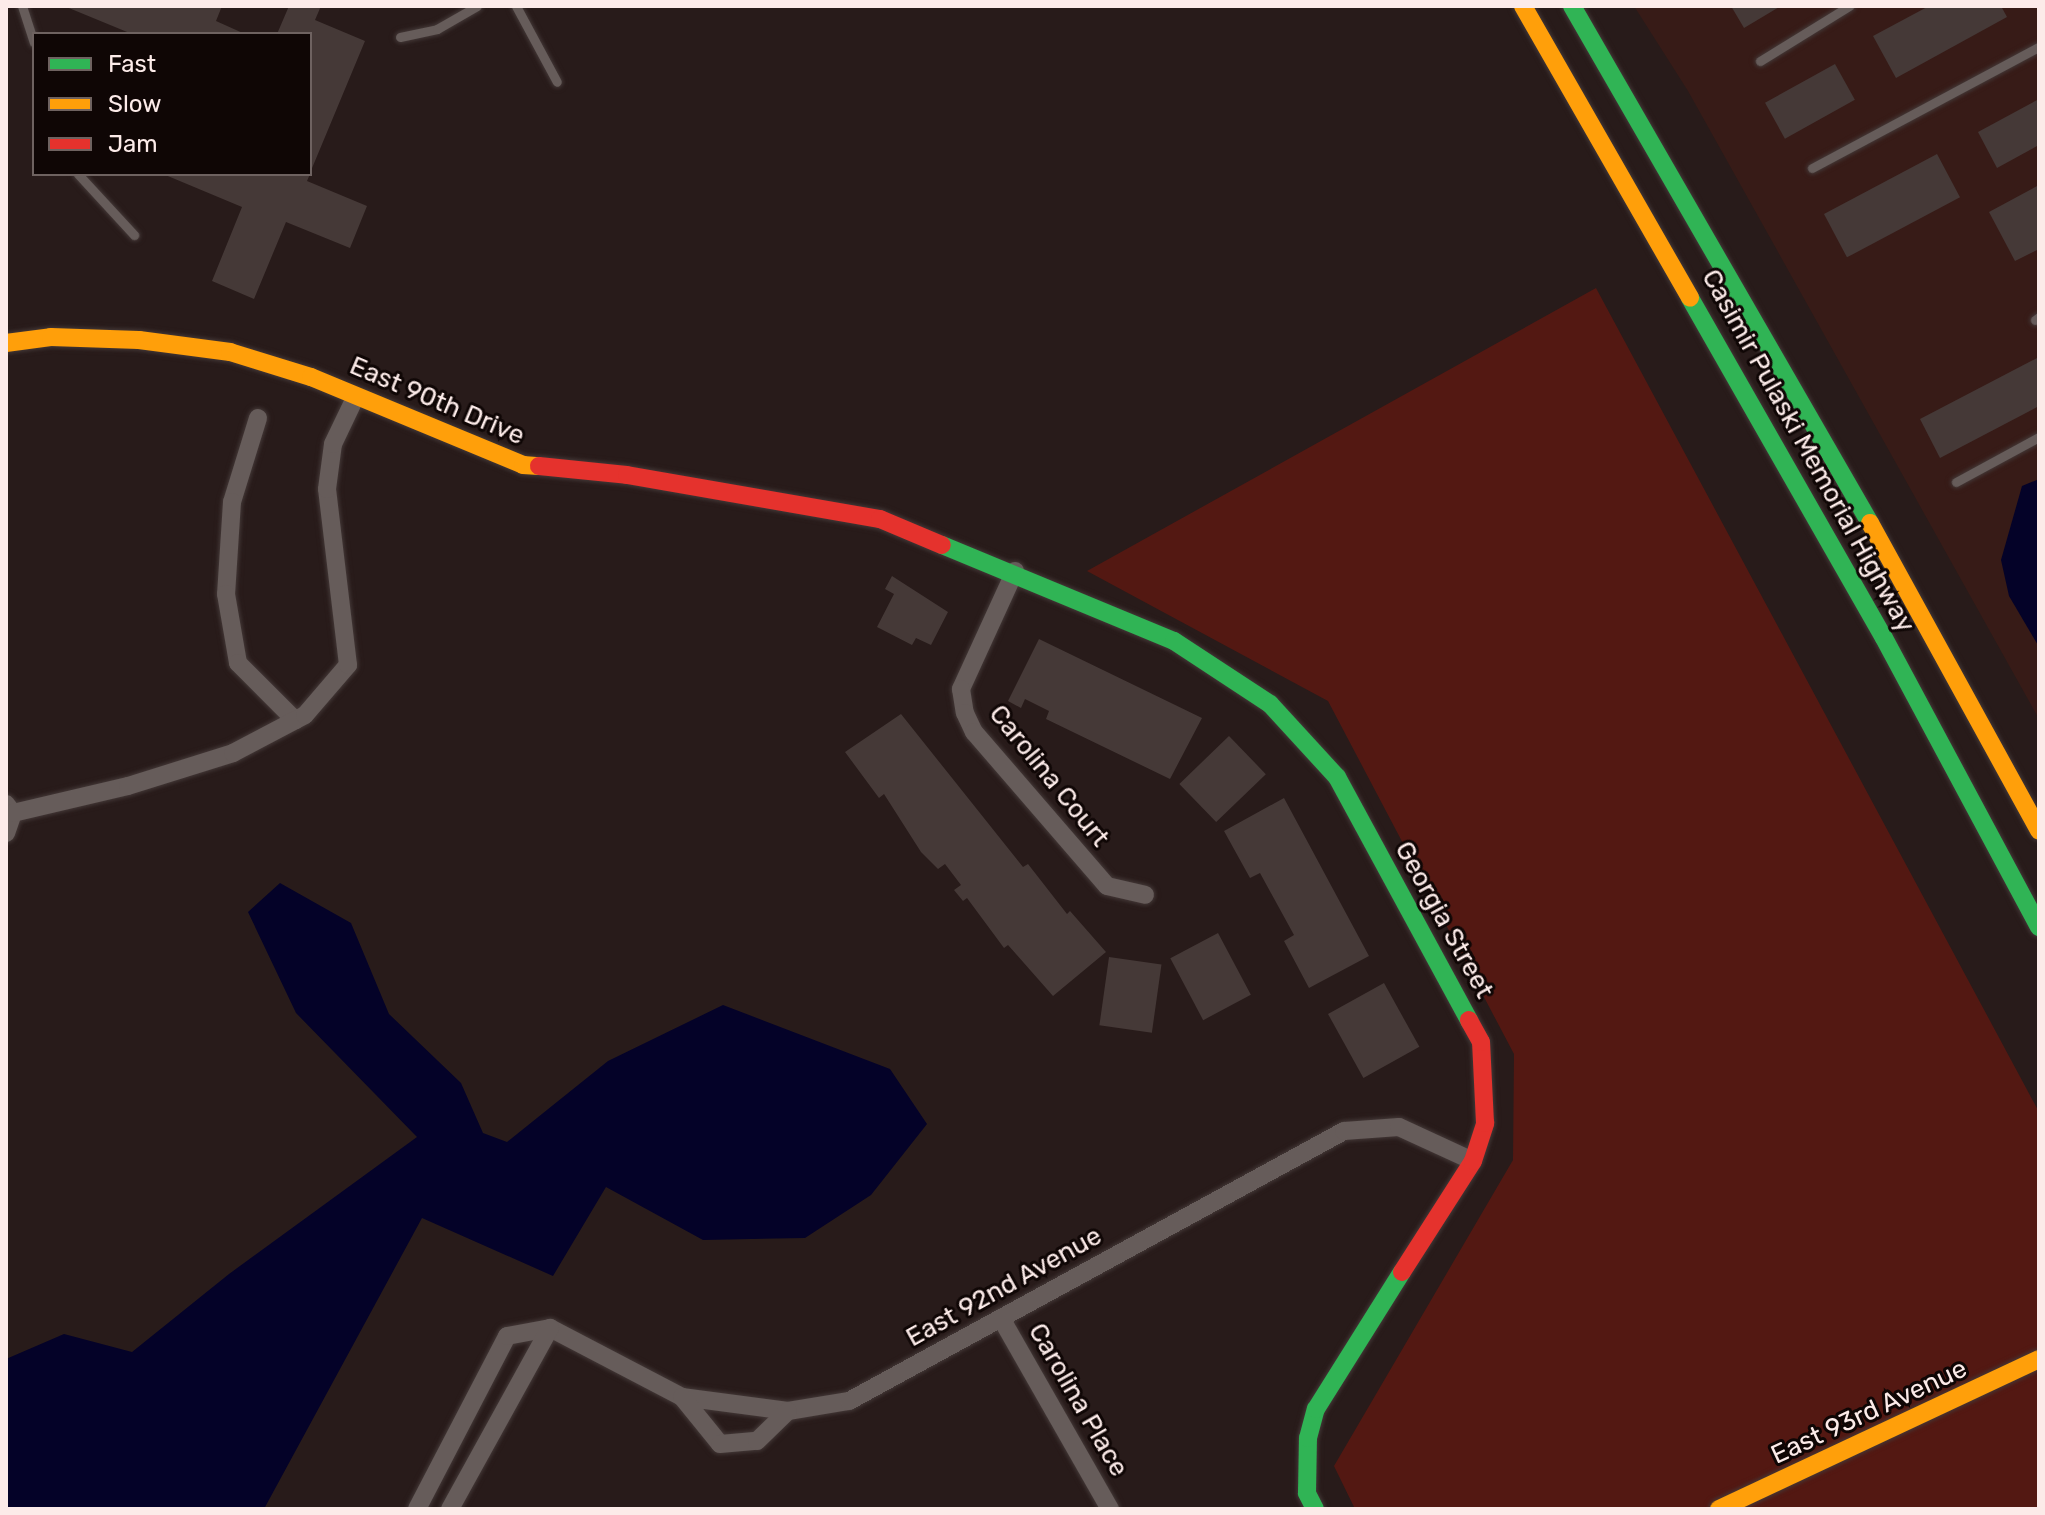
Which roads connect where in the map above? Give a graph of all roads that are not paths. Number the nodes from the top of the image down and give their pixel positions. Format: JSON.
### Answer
{"nodes":[{"id":1,"x":22,"y":6,"type":"edge"},
{"id":2,"x":477,"y":6,"type":"edge"},
{"id":3,"x":516,"y":6,"type":"edge"},
{"id":4,"x":1523,"y":6,"type":"edge"},
{"id":5,"x":1572,"y":6,"type":"edge"},
{"id":6,"x":1849,"y":6,"type":"edge"},
{"id":7,"x":32,"y":36,"type":"edge"},
{"id":8,"x":400,"y":37,"type":"dead end"},
{"id":9,"x":2039,"y":47,"type":"edge"},
{"id":10,"x":1760,"y":61,"type":"dead end"},
{"id":11,"x":557,"y":82,"type":"dead end"},
{"id":12,"x":1812,"y":168,"type":"dead end"},
{"id":13,"x":80,"y":176,"type":"edge"},
{"id":14,"x":134,"y":235,"type":"dead end"},
{"id":15,"x":6,"y":343,"type":"edge"},
{"id":16,"x":356,"y":396,"type":"junction"},
{"id":17,"x":258,"y":418,"type":"dead end"},
{"id":18,"x":2039,"y":437,"type":"edge"},
{"id":19,"x":1956,"y":482,"type":"dead end"},
{"id":20,"x":942,"y":543,"type":"joint"},
{"id":21,"x":1015,"y":571,"type":"junction"},
{"id":22,"x":295,"y":720,"type":"junction"},
{"id":23,"x":9,"y":809,"type":"edge"},
{"id":24,"x":2039,"y":831,"type":"edge"},
{"id":25,"x":6,"y":833,"type":"edge"},
{"id":26,"x":1145,"y":895,"type":"dead end"},
{"id":27,"x":2039,"y":927,"type":"edge"},
{"id":28,"x":1473,"y":1161,"type":"junction"},
{"id":29,"x":1001,"y":1318,"type":"junction"},
{"id":30,"x":550,"y":1328,"type":"junction"},
{"id":31,"x":2039,"y":1359,"type":"edge"},
{"id":32,"x":682,"y":1397,"type":"junction"},
{"id":33,"x":788,"y":1411,"type":"junction"},
{"id":34,"x":417,"y":1509,"type":"edge"},
{"id":35,"x":450,"y":1509,"type":"edge"},
{"id":36,"x":1110,"y":1509,"type":"edge"},
{"id":37,"x":1315,"y":1509,"type":"edge"},
{"id":38,"x":1719,"y":1509,"type":"edge"}],
"edges":[{"from":1,"to":7,"type":"lane"},
{"from":2,"to":8,"type":"lane"},
{"from":3,"to":11,"type":"lane"},
{"from":4,"to":27,"type":"main road","name":"Casimir Pulaski Memorial Highway"},
{"from":5,"to":24,"type":"main road","name":"Casimir Pulaski Memorial Highway"},
{"from":6,"to":10,"type":"lane"},
{"from":9,"to":12,"type":"lane"},
{"from":13,"to":14,"type":"lane"},
{"from":15,"to":16,"type":"main road","name":"East 90th Drive"},
{"from":16,"to":20,"type":"main road","name":"East 90th Drive"},
{"from":16,"to":22,"type":"street"},
{"from":17,"to":22,"type":"street"},
{"from":18,"to":19,"type":"lane"},
{"from":20,"to":21,"type":"main road","name":"Georgia Street"},
{"from":21,"to":26,"type":"street","name":"Carolina Court"},
{"from":21,"to":28,"type":"main road","name":"Georgia Street"},
{"from":22,"to":23,"type":"street"},
{"from":23,"to":25,"type":"street"},
{"from":28,"to":29,"type":"street","name":"East 92nd Avenue"},
{"from":28,"to":37,"type":"main road","name":"Georgia Street"},
{"from":29,"to":33,"type":"street","name":"East 92nd Avenue"},
{"from":29,"to":36,"type":"street","name":"Carolina Place"},
{"from":30,"to":32,"type":"street","name":"East 92nd Avenue"},
{"from":30,"to":34,"type":"street"},
{"from":30,"to":35,"type":"street"},
{"from":31,"to":38,"type":"main road","name":"East 93rd Avenue"},
{"from":32,"to":33,"type":"street","name":"East 92nd Avenue"},
{"from":32,"to":33,"type":"street"}]}
